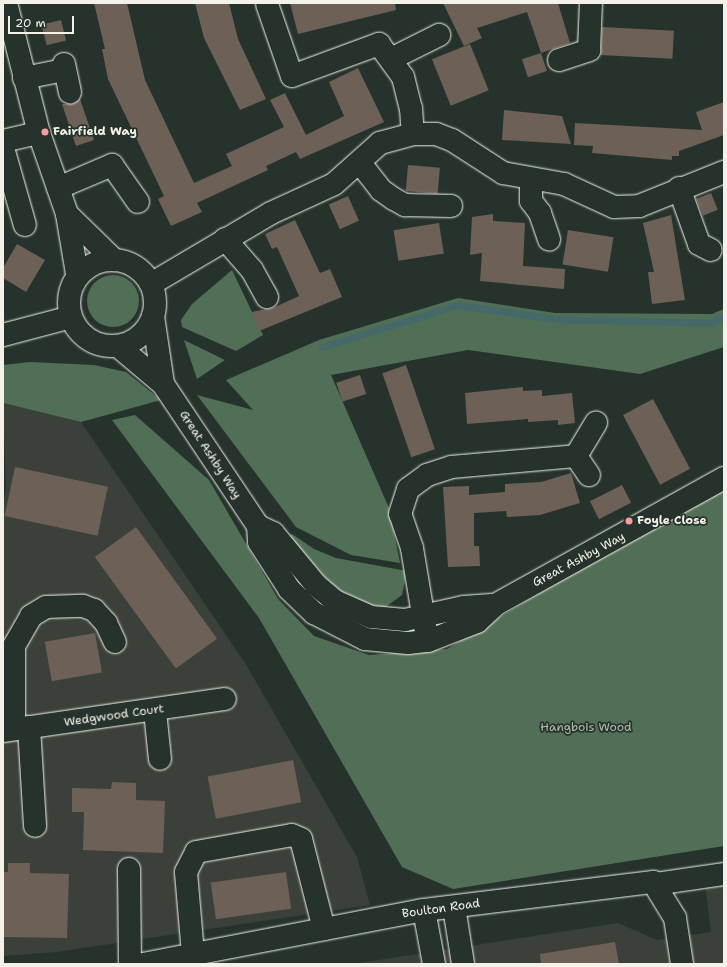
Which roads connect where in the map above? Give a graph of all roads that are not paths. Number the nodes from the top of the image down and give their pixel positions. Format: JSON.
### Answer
{"nodes":[{"id":1,"x":6,"y":3,"type":"edge"},
{"id":2,"x":591,"y":3,"type":"edge"},
{"id":3,"x":267,"y":4,"type":"edge"},
{"id":4,"x":439,"y":35,"type":"dead end"},
{"id":5,"x":391,"y":59,"type":"junction"},
{"id":6,"x":559,"y":60,"type":"dead end"},
{"id":7,"x":24,"y":78,"type":"junction"},
{"id":8,"x":70,"y":92,"type":"dead end"},
{"id":9,"x":40,"y":132,"type":"junction"},
{"id":10,"x":413,"y":134,"type":"junction"},
{"id":11,"x":3,"y":141,"type":"edge"},
{"id":12,"x":3,"y":148,"type":"edge"},
{"id":13,"x":360,"y":163,"type":"junction"},
{"id":14,"x":724,"y":172,"type":"edge"},
{"id":15,"x":531,"y":180,"type":"junction"},
{"id":16,"x":58,"y":188,"type":"junction"},
{"id":17,"x":679,"y":188,"type":"junction"},
{"id":18,"x":138,"y":202,"type":"dead end"},
{"id":19,"x":451,"y":206,"type":"dead end"},
{"id":20,"x":67,"y":214,"type":"junction"},
{"id":21,"x":26,"y":225,"type":"dead end"},
{"id":22,"x":225,"y":239,"type":"junction"},
{"id":23,"x":549,"y":239,"type":"dead end"},
{"id":24,"x":711,"y":250,"type":"dead end"},
{"id":25,"x":114,"y":260,"type":"junction"},
{"id":26,"x":77,"y":274,"type":"junction"},
{"id":27,"x":151,"y":284,"type":"junction"},
{"id":28,"x":267,"y":297,"type":"dead end"},
{"id":29,"x":153,"y":316,"type":"junction"},
{"id":30,"x":71,"y":317,"type":"junction"},
{"id":31,"x":3,"y":335,"type":"edge"},
{"id":32,"x":118,"y":346,"type":"junction"},
{"id":33,"x":163,"y":384,"type":"junction"},
{"id":34,"x":596,"y":423,"type":"dead end"},
{"id":35,"x":576,"y":456,"type":"junction"},
{"id":36,"x":589,"y":474,"type":"dead end"},
{"id":37,"x":724,"y":478,"type":"edge"},
{"id":38,"x":258,"y":526,"type":"junction"},
{"id":39,"x":495,"y":605,"type":"junction"},
{"id":40,"x":423,"y":618,"type":"junction"},
{"id":41,"x":428,"y":641,"type":"junction"},
{"id":42,"x":115,"y":642,"type":"dead end"},
{"id":43,"x":225,"y":699,"type":"dead end"},
{"id":44,"x":155,"y":710,"type":"junction"},
{"id":45,"x":16,"y":729,"type":"edge"},
{"id":46,"x":160,"y":759,"type":"dead end"},
{"id":47,"x":35,"y":826,"type":"dead end"},
{"id":48,"x":129,"y":869,"type":"dead end"},
{"id":49,"x":724,"y":874,"type":"edge"},
{"id":50,"x":654,"y":884,"type":"junction"},
{"id":51,"x":454,"y":907,"type":"junction"},
{"id":52,"x":424,"y":910,"type":"junction"},
{"id":53,"x":324,"y":929,"type":"junction"},
{"id":54,"x":193,"y":954,"type":"junction"},
{"id":55,"x":130,"y":964,"type":"edge"},
{"id":56,"x":143,"y":964,"type":"edge"},
{"id":57,"x":434,"y":964,"type":"edge"},
{"id":58,"x":463,"y":964,"type":"edge"},
{"id":59,"x":682,"y":964,"type":"edge"}],
"edges":[{"from":1,"to":7,"type":"street"},
{"from":2,"to":6,"type":"street"},
{"from":3,"to":5,"type":"street"},
{"from":4,"to":5,"type":"street"},
{"from":5,"to":10,"type":"street"},
{"from":7,"to":8,"type":"street"},
{"from":7,"to":9,"type":"street"},
{"from":9,"to":11,"type":"street"},
{"from":9,"to":16,"type":"street"},
{"from":10,"to":13,"type":"street"},
{"from":10,"to":15,"type":"street"},
{"from":12,"to":21,"type":"street"},
{"from":13,"to":19,"type":"street"},
{"from":13,"to":22,"type":"street"},
{"from":14,"to":17,"type":"street"},
{"from":15,"to":17,"type":"street"},
{"from":15,"to":23,"type":"street"},
{"from":16,"to":18,"type":"street"},
{"from":16,"to":20,"type":"street"},
{"from":17,"to":24,"type":"street"},
{"from":20,"to":25,"type":"street"},
{"from":20,"to":26,"type":"street"},
{"from":22,"to":27,"type":"street"},
{"from":22,"to":28,"type":"street"},
{"from":25,"to":26,"type":"street"},
{"from":25,"to":27,"type":"street"},
{"from":26,"to":30,"type":"street"},
{"from":27,"to":29,"type":"street","name":"Great Ashby Way"},
{"from":29,"to":32,"type":"street","name":"Great Ashby Way"},
{"from":29,"to":33,"type":"street","name":"Great Ashby Way"},
{"from":30,"to":31,"type":"street"},
{"from":30,"to":32,"type":"street"},
{"from":32,"to":33,"type":"street","name":"Great Ashby Way"},
{"from":33,"to":38,"type":"street","name":"Great Ashby Way"},
{"from":34,"to":35,"type":"street"},
{"from":35,"to":36,"type":"street"},
{"from":35,"to":40,"type":"street"},
{"from":37,"to":39,"type":"street","name":"Great Ashby Way"},
{"from":38,"to":40,"type":"street","name":"Great Ashby Way"},
{"from":38,"to":41,"type":"street","name":"Great Ashby Way"},
{"from":39,"to":40,"type":"street","name":"Great Ashby Way"},
{"from":39,"to":41,"type":"street","name":"Great Ashby Way"},
{"from":40,"to":41,"type":"street"},
{"from":42,"to":45,"type":"street"},
{"from":43,"to":44,"type":"street","name":"Wedgwood Court"},
{"from":44,"to":45,"type":"street","name":"Wedgwood Court"},
{"from":44,"to":46,"type":"street"},
{"from":45,"to":47,"type":"street"},
{"from":48,"to":55,"type":"street"},
{"from":49,"to":50,"type":"street","name":"Boulton Road"},
{"from":50,"to":51,"type":"street","name":"Boulton Road"},
{"from":50,"to":59,"type":"street"},
{"from":51,"to":52,"type":"street","name":"Boulton Road"},
{"from":51,"to":58,"type":"street"},
{"from":52,"to":53,"type":"street","name":"Boulton Road"},
{"from":52,"to":57,"type":"street"},
{"from":53,"to":54,"type":"street","name":"Boulton Road"},
{"from":53,"to":54,"type":"street"},
{"from":54,"to":56,"type":"street","name":"Boulton Road"}]}
